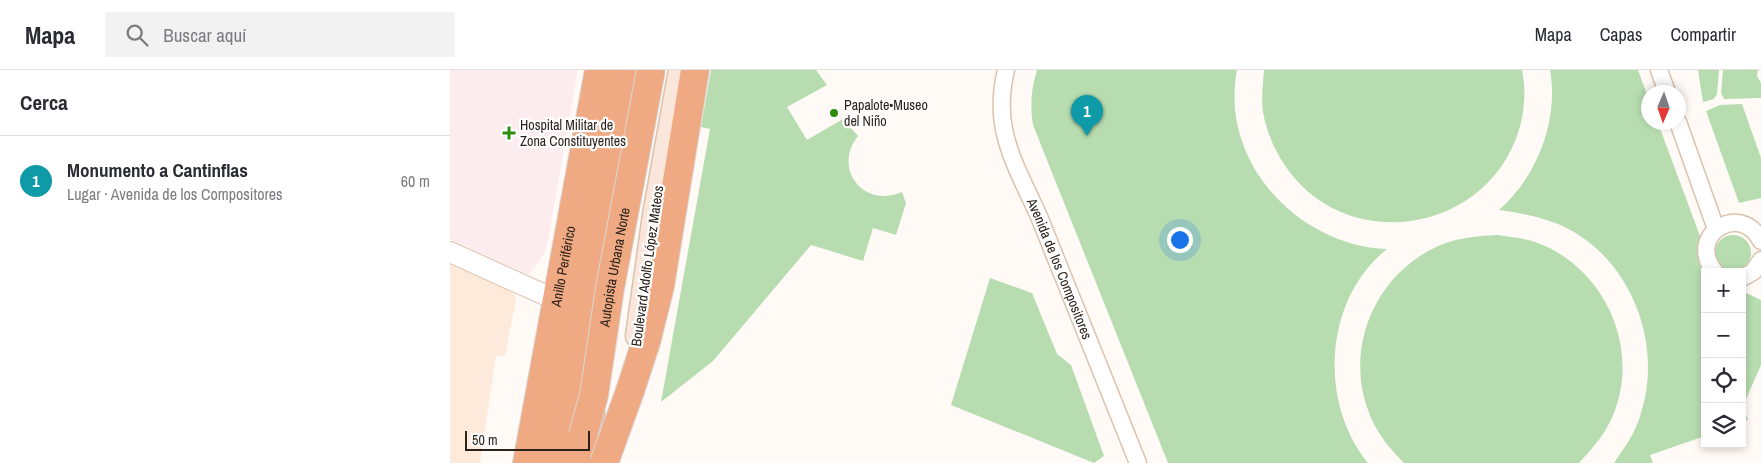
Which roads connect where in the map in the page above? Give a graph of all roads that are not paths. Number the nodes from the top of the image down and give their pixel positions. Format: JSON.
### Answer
{"nodes":[{"id":1,"x":586,"y":70,"type":"edge"},
{"id":2,"x":600,"y":70,"type":"edge"},
{"id":3,"x":623,"y":70,"type":"edge"},
{"id":4,"x":638,"y":70,"type":"edge"},
{"id":5,"x":651,"y":70,"type":"edge"},
{"id":6,"x":680,"y":70,"type":"edge"},
{"id":7,"x":695,"y":70,"type":"edge"},
{"id":8,"x":1006,"y":70,"type":"edge"},
{"id":9,"x":1659,"y":70,"type":"edge"},
{"id":10,"x":1664,"y":85,"type":"edge"},
{"id":11,"x":1681,"y":130,"type":"edge"},
{"id":12,"x":1716,"y":229,"type":"junction"},
{"id":13,"x":569,"y":234,"type":"junction"},
{"id":14,"x":1760,"y":237,"type":"edge"},
{"id":15,"x":450,"y":252,"type":"edge"},
{"id":16,"x":1761,"y":260,"type":"edge"},
{"id":17,"x":1712,"y":268,"type":"edge"},
{"id":18,"x":1746,"y":276,"type":"edge"},
{"id":19,"x":545,"y":295,"type":"junction"},
{"id":20,"x":527,"y":389,"type":"junction"},
{"id":21,"x":513,"y":463,"type":"edge"},
{"id":22,"x":527,"y":463,"type":"edge"},
{"id":23,"x":532,"y":463,"type":"edge"},
{"id":24,"x":555,"y":463,"type":"edge"},
{"id":25,"x":578,"y":463,"type":"edge"},
{"id":26,"x":583,"y":463,"type":"edge"},
{"id":27,"x":604,"y":463,"type":"edge"},
{"id":28,"x":619,"y":463,"type":"edge"},
{"id":29,"x":1138,"y":463,"type":"edge"}],
"edges":[{"from":1,"to":19,"type":"main road"},
{"from":2,"to":13,"type":"highway","name":"Anillo Periférico"},
{"from":2,"to":23,"type":"highway"},
{"from":3,"to":24,"type":"highway","name":"Autopista Urbana Norte"},
{"from":4,"to":26,"type":"highway"},
{"from":5,"to":25,"type":"highway","name":"Autopista Urbana Norte","bridge":true},
{"from":6,"to":28,"type":"main road","name":"Boulevard Adolfo López Mateos"},
{"from":7,"to":27,"type":"highway","bridge":true},
{"from":8,"to":29,"type":"street","name":"Avenida de los Compositores"},
{"from":9,"to":10,"type":"street"},
{"from":11,"to":12,"type":"street"},
{"from":12,"to":14,"type":"street"},
{"from":12,"to":17,"type":"street"},
{"from":13,"to":20,"type":"highway"},
{"from":13,"to":22,"type":"highway","name":"Anillo Periférico"},
{"from":15,"to":19,"type":"street"},
{"from":16,"to":18,"type":"street"},
{"from":19,"to":20,"type":"main road"},
{"from":20,"to":21,"type":"main road"}]}
